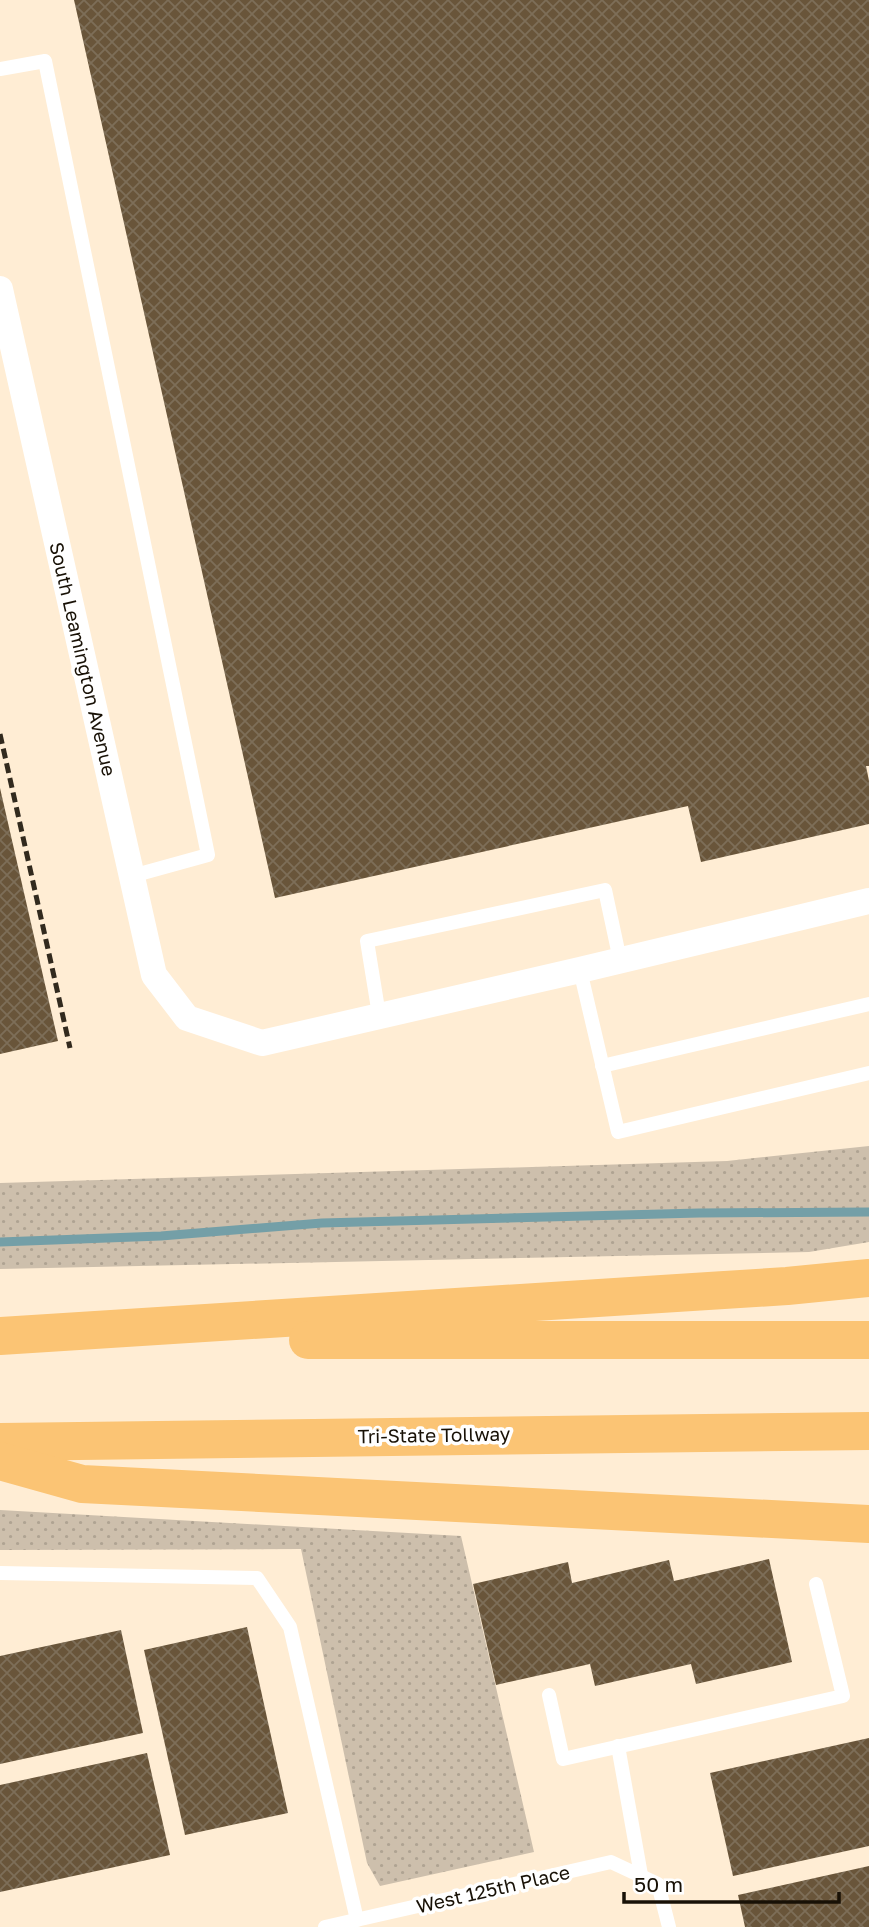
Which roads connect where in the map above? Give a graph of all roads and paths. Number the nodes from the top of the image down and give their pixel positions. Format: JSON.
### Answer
{"nodes":[{"id":1,"x":0,"y":69,"type":"edge"},
{"id":2,"x":0,"y":289,"type":"edge"},
{"id":3,"x":132,"y":876,"type":"junction"},
{"id":4,"x":869,"y":901,"type":"edge"},
{"id":5,"x":621,"y":960,"type":"junction"},
{"id":6,"x":580,"y":970,"type":"junction"},
{"id":7,"x":869,"y":1004,"type":"edge"},
{"id":8,"x":379,"y":1015,"type":"junction"},
{"id":9,"x":602,"y":1066,"type":"junction"},
{"id":10,"x":869,"y":1073,"type":"edge"},
{"id":11,"x":869,"y":1278,"type":"edge"},
{"id":12,"x":0,"y":1338,"type":"edge"},
{"id":13,"x":869,"y":1340,"type":"edge"},
{"id":14,"x":869,"y":1431,"type":"edge"},
{"id":15,"x":0,"y":1442,"type":"edge"},
{"id":16,"x":0,"y":1461,"type":"edge"},
{"id":17,"x":869,"y":1524,"type":"edge"},
{"id":18,"x":0,"y":1573,"type":"edge"},
{"id":19,"x":816,"y":1584,"type":"dead end"},
{"id":20,"x":549,"y":1695,"type":"dead end"},
{"id":21,"x":618,"y":1746,"type":"junction"},
{"id":22,"x":641,"y":1875,"type":"junction"},
{"id":23,"x":357,"y":1920,"type":"junction"},
{"id":24,"x":325,"y":1927,"type":"edge"},
{"id":25,"x":669,"y":1927,"type":"edge"}],
"edges":[{"from":1,"to":3,"type":"lane"},
{"from":2,"to":3,"type":"street","name":"South Leamington Avenue"},
{"from":3,"to":8,"type":"street","name":"South Leamington Avenue"},
{"from":4,"to":5,"type":"street"},
{"from":5,"to":6,"type":"street"},
{"from":5,"to":8,"type":"lane"},
{"from":6,"to":8,"type":"street"},
{"from":6,"to":9,"type":"lane"},
{"from":7,"to":9,"type":"lane"},
{"from":9,"to":10,"type":"lane"},
{"from":11,"to":12,"type":"highway"},
{"from":12,"to":13,"type":"highway"},
{"from":14,"to":15,"type":"highway","name":"Tri-State Tollway"},
{"from":16,"to":17,"type":"highway"},
{"from":18,"to":23,"type":"lane"},
{"from":19,"to":21,"type":"lane"},
{"from":20,"to":21,"type":"lane"},
{"from":21,"to":22,"type":"lane"},
{"from":22,"to":23,"type":"lane","name":"West 125th Place"},
{"from":22,"to":25,"type":"lane","name":"West 125th Place"},
{"from":23,"to":24,"type":"lane","name":"West 125th Place"}]}
